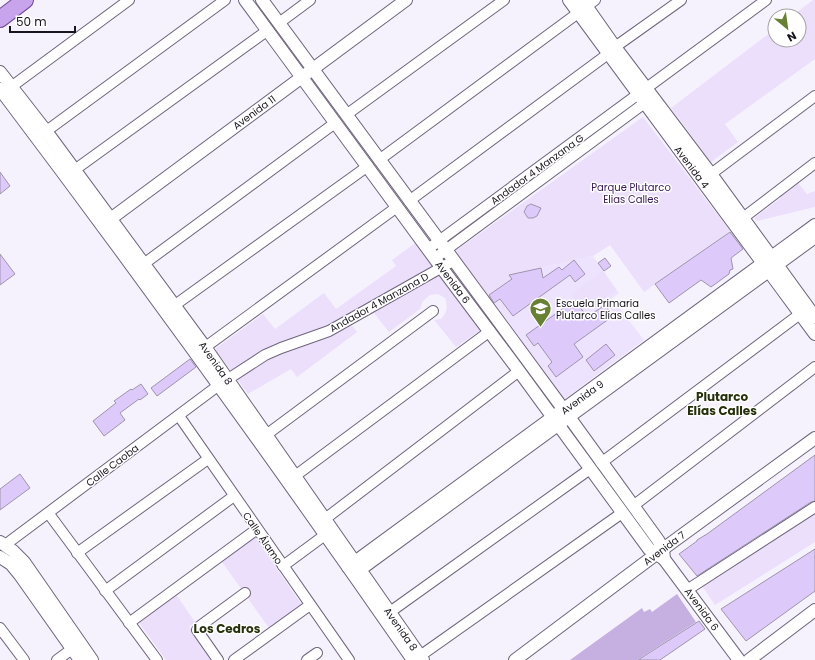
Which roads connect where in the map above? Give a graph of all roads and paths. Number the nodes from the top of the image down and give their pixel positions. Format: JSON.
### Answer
{"nodes":[{"id":1,"x":25,"y":0,"type":"edge"},
{"id":2,"x":130,"y":0,"type":"edge"},
{"id":3,"x":224,"y":0,"type":"edge"},
{"id":4,"x":245,"y":0,"type":"edge"},
{"id":5,"x":262,"y":0,"type":"edge"},
{"id":6,"x":310,"y":0,"type":"edge"},
{"id":7,"x":406,"y":0,"type":"edge"},
{"id":8,"x":504,"y":0,"type":"edge"},
{"id":9,"x":569,"y":0,"type":"edge"},
{"id":10,"x":680,"y":0,"type":"edge"},
{"id":11,"x":766,"y":0,"type":"edge"},
{"id":12,"x":585,"y":5,"type":"edge"},
{"id":13,"x":1,"y":16,"type":"edge"},
{"id":14,"x":279,"y":23,"type":"junction"},
{"id":15,"x":268,"y":30,"type":"junction"},
{"id":16,"x":612,"y":50,"type":"junction"},
{"id":17,"x":313,"y":69,"type":"junction"},
{"id":18,"x":0,"y":72,"type":"edge"},
{"id":19,"x":302,"y":77,"type":"junction"},
{"id":20,"x":6,"y":88,"type":"edge"},
{"id":21,"x":646,"y":96,"type":"junction"},
{"id":22,"x":815,"y":96,"type":"edge"},
{"id":23,"x":659,"y":114,"type":"junction"},
{"id":24,"x":346,"y":115,"type":"junction"},
{"id":25,"x":335,"y":123,"type":"junction"},
{"id":26,"x":41,"y":134,"type":"junction"},
{"id":27,"x":568,"y":146,"type":"junction"},
{"id":28,"x":574,"y":156,"type":"junction"},
{"id":29,"x":379,"y":160,"type":"junction"},
{"id":30,"x":815,"y":163,"type":"edge"},
{"id":31,"x":368,"y":166,"type":"junction"},
{"id":32,"x":71,"y":173,"type":"junction"},
{"id":33,"x":711,"y":174,"type":"junction"},
{"id":34,"x":504,"y":193,"type":"junction"},
{"id":35,"x":409,"y":201,"type":"junction"},
{"id":36,"x":511,"y":203,"type":"junction"},
{"id":37,"x":397,"y":207,"type":"junction"},
{"id":38,"x":743,"y":218,"type":"junction"},
{"id":39,"x":106,"y":221,"type":"junction"},
{"id":40,"x":815,"y":225,"type":"edge"},
{"id":41,"x":815,"y":237,"type":"edge"},
{"id":42,"x":428,"y":249,"type":"junction"},
{"id":43,"x":760,"y":250,"type":"junction"},
{"id":44,"x":446,"y":251,"type":"junction"},
{"id":45,"x":438,"y":263,"type":"junction"},
{"id":46,"x":145,"y":264,"type":"junction"},
{"id":47,"x":770,"y":264,"type":"junction"},
{"id":48,"x":175,"y":306,"type":"junction"},
{"id":49,"x":433,"y":310,"type":"dead end"},
{"id":50,"x":810,"y":311,"type":"edge"},
{"id":51,"x":490,"y":331,"type":"junction"},
{"id":52,"x":815,"y":334,"type":"edge"},
{"id":53,"x":201,"y":350,"type":"junction"},
{"id":54,"x":815,"y":367,"type":"edge"},
{"id":55,"x":520,"y":371,"type":"junction"},
{"id":56,"x":224,"y":382,"type":"junction"},
{"id":57,"x":567,"y":414,"type":"junction"},
{"id":58,"x":179,"y":416,"type":"junction"},
{"id":59,"x":556,"y":422,"type":"junction"},
{"id":60,"x":266,"y":435,"type":"junction"},
{"id":61,"x":815,"y":438,"type":"edge"},
{"id":62,"x":208,"y":459,"type":"junction"},
{"id":63,"x":602,"y":463,"type":"junction"},
{"id":64,"x":590,"y":470,"type":"junction"},
{"id":65,"x":295,"y":476,"type":"junction"},
{"id":66,"x":234,"y":496,"type":"junction"},
{"id":67,"x":633,"y":506,"type":"junction"},
{"id":68,"x":815,"y":507,"type":"edge"},
{"id":69,"x":622,"y":513,"type":"junction"},
{"id":70,"x":49,"y":514,"type":"junction"},
{"id":71,"x":325,"y":520,"type":"junction"},
{"id":72,"x":256,"y":528,"type":"junction"},
{"id":73,"x":325,"y":535,"type":"junction"},
{"id":74,"x":3,"y":544,"type":"edge"},
{"id":75,"x":77,"y":552,"type":"junction"},
{"id":76,"x":661,"y":554,"type":"junction"},
{"id":77,"x":0,"y":557,"type":"edge"},
{"id":78,"x":283,"y":566,"type":"junction"},
{"id":79,"x":354,"y":569,"type":"junction"},
{"id":80,"x":687,"y":590,"type":"junction"},
{"id":81,"x":105,"y":591,"type":"junction"},
{"id":82,"x":245,"y":593,"type":"dead end"},
{"id":83,"x":310,"y":605,"type":"junction"},
{"id":84,"x":815,"y":610,"type":"edge"},
{"id":85,"x":390,"y":612,"type":"junction"},
{"id":86,"x":129,"y":623,"type":"junction"},
{"id":87,"x":0,"y":628,"type":"edge"},
{"id":88,"x":72,"y":649,"type":"junction"},
{"id":89,"x":317,"y":653,"type":"dead end"},
{"id":90,"x":155,"y":659,"type":"edge"},
{"id":91,"x":419,"y":659,"type":"edge"},
{"id":92,"x":24,"y":660,"type":"edge"},
{"id":93,"x":57,"y":660,"type":"edge"},
{"id":94,"x":80,"y":660,"type":"edge"},
{"id":95,"x":92,"y":660,"type":"edge"},
{"id":96,"x":218,"y":660,"type":"edge"},
{"id":97,"x":234,"y":660,"type":"edge"},
{"id":98,"x":307,"y":660,"type":"edge"},
{"id":99,"x":349,"y":660,"type":"edge"},
{"id":100,"x":515,"y":660,"type":"edge"},
{"id":101,"x":739,"y":660,"type":"edge"},
{"id":102,"x":749,"y":660,"type":"edge"}],
"edges":[{"from":1,"to":13,"type":"main road"},
{"from":2,"to":20,"type":"street"},
{"from":3,"to":26,"type":"street"},
{"from":4,"to":15,"type":"street","name":"Avenida 6"},
{"from":5,"to":14,"type":"street","name":"Avenida 6"},
{"from":6,"to":14,"type":"street"},
{"from":7,"to":17,"type":"street","name":"Avenida 11"},
{"from":8,"to":24,"type":"street"},
{"from":9,"to":12,"type":"street","name":"Avenida 4"},
{"from":10,"to":16,"type":"street"},
{"from":11,"to":21,"type":"street"},
{"from":12,"to":16,"type":"street","name":"Avenida 4"},
{"from":12,"to":29,"type":"street"},
{"from":14,"to":17,"type":"street","name":"Avenida 6"},
{"from":15,"to":19,"type":"street","name":"Avenida 6"},
{"from":15,"to":32,"type":"street"},
{"from":16,"to":21,"type":"street","name":"Avenida 4"},
{"from":16,"to":35,"type":"street"},
{"from":17,"to":19,"type":"street","name":"Avenida 11"},
{"from":17,"to":24,"type":"street","name":"Avenida 6"},
{"from":18,"to":20,"type":"street","name":"Avenida 8"},
{"from":19,"to":25,"type":"street","name":"Avenida 6"},
{"from":19,"to":39,"type":"street","name":"Avenida 11"},
{"from":20,"to":26,"type":"street","name":"Avenida 8"},
{"from":21,"to":23,"type":"street","name":"Avenida 4"},
{"from":21,"to":27,"type":"street","name":"Andador 4 Manzana G"},
{"from":21,"to":28,"type":"street","name":"Andador 4 Manzana G"},
{"from":22,"to":33,"type":"street"},
{"from":23,"to":33,"type":"street","name":"Avenida 4"},
{"from":23,"to":43,"type":"street","name":"Avenida 4"},
{"from":24,"to":29,"type":"street","name":"Avenida 6"},
{"from":25,"to":31,"type":"street","name":"Avenida 6"},
{"from":25,"to":46,"type":"street"},
{"from":26,"to":32,"type":"street","name":"Avenida 8"},
{"from":27,"to":28,"type":"street"},
{"from":27,"to":34,"type":"street","name":"Andador 4 Manzana G"},
{"from":28,"to":36,"type":"street","name":"Andador 4 Manzana G"},
{"from":29,"to":35,"type":"street","name":"Avenida 6"},
{"from":30,"to":38,"type":"street"},
{"from":31,"to":37,"type":"street","name":"Avenida 6"},
{"from":31,"to":48,"type":"street"},
{"from":32,"to":39,"type":"street","name":"Avenida 8"},
{"from":33,"to":38,"type":"street","name":"Avenida 4"},
{"from":34,"to":36,"type":"street"},
{"from":34,"to":44,"type":"street","name":"Andador 4 Manzana G"},
{"from":35,"to":44,"type":"street","name":"Avenida 6"},
{"from":36,"to":44,"type":"street","name":"Andador 4 Manzana G"},
{"from":37,"to":42,"type":"street","name":"Avenida 6"},
{"from":37,"to":53,"type":"street"},
{"from":38,"to":43,"type":"street","name":"Avenida 4"},
{"from":39,"to":46,"type":"street","name":"Avenida 8"},
{"from":39,"to":53,"type":"street","name":"Avenida 8"},
{"from":40,"to":47,"type":"street","name":"Avenida 9"},
{"from":41,"to":47,"type":"street","name":"Avenida 9"},
{"from":42,"to":44,"type":"street","name":"Andador 4 Manzana G"},
{"from":42,"to":45,"type":"street","name":"Avenida 6"},
{"from":43,"to":47,"type":"street","name":"Avenida 4"},
{"from":44,"to":45,"type":"street","name":"Andador 4 Manzana D"},
{"from":44,"to":57,"type":"street","name":"Avenida 6"},
{"from":45,"to":51,"type":"street","name":"Avenida 6"},
{"from":45,"to":56,"type":"street","name":"Andador 4 Manzana D"},
{"from":46,"to":48,"type":"street","name":"Avenida 8"},
{"from":47,"to":50,"type":"street","name":"Avenida 4"},
{"from":47,"to":57,"type":"street","name":"Avenida 9"},
{"from":48,"to":53,"type":"street","name":"Avenida 8"},
{"from":49,"to":60,"type":"street"},
{"from":50,"to":52,"type":"street","name":"Avenida 4"},
{"from":50,"to":63,"type":"street"},
{"from":51,"to":55,"type":"street","name":"Avenida 6"},
{"from":51,"to":65,"type":"street"},
{"from":53,"to":56,"type":"street","name":"Avenida 8"},
{"from":54,"to":67,"type":"street"},
{"from":55,"to":59,"type":"street","name":"Avenida 6"},
{"from":55,"to":71,"type":"street"},
{"from":56,"to":58,"type":"street","name":"Calle Caoba"},
{"from":56,"to":60,"type":"street","name":"Avenida 8"},
{"from":56,"to":73,"type":"street","name":"Avenida 8"},
{"from":57,"to":59,"type":"street","name":"Avenida 9"},
{"from":57,"to":63,"type":"street","name":"Avenida 6"},
{"from":58,"to":62,"type":"street","name":"Calle Álamo"},
{"from":58,"to":70,"type":"street","name":"Calle Caoba"},
{"from":59,"to":64,"type":"street","name":"Avenida 6"},
{"from":59,"to":79,"type":"street","name":"Avenida 9"},
{"from":60,"to":65,"type":"street","name":"Avenida 8"},
{"from":61,"to":76,"type":"street","name":"Avenida 7"},
{"from":62,"to":66,"type":"street","name":"Calle Álamo"},
{"from":62,"to":75,"type":"street"},
{"from":63,"to":67,"type":"street","name":"Avenida 6"},
{"from":64,"to":69,"type":"street","name":"Avenida 6"},
{"from":64,"to":85,"type":"street"},
{"from":65,"to":71,"type":"street","name":"Avenida 8"},
{"from":66,"to":72,"type":"street","name":"Calle Álamo"},
{"from":66,"to":81,"type":"street"},
{"from":67,"to":76,"type":"street","name":"Avenida 6"},
{"from":68,"to":80,"type":"street"},
{"from":69,"to":76,"type":"street","name":"Avenida 6"},
{"from":69,"to":91,"type":"street"},
{"from":70,"to":74,"type":"street","name":"Calle Caoba"},
{"from":70,"to":75,"type":"street"},
{"from":71,"to":79,"type":"street","name":"Avenida 8"},
{"from":72,"to":78,"type":"street","name":"Calle Álamo"},
{"from":72,"to":86,"type":"street"},
{"from":73,"to":78,"type":"street"},
{"from":73,"to":79,"type":"street","name":"Avenida 8"},
{"from":74,"to":95,"type":"street"},
{"from":75,"to":81,"type":"street"},
{"from":76,"to":80,"type":"street","name":"Avenida 6"},
{"from":76,"to":100,"type":"street","name":"Avenida 7"},
{"from":77,"to":88,"type":"street"},
{"from":78,"to":83,"type":"street","name":"Calle Álamo"},
{"from":79,"to":85,"type":"street","name":"Avenida 8"},
{"from":79,"to":91,"type":"street","name":"Avenida 8"},
{"from":80,"to":101,"type":"street","name":"Avenida 6"},
{"from":81,"to":86,"type":"street"},
{"from":82,"to":96,"type":"street"},
{"from":83,"to":97,"type":"street"},
{"from":83,"to":99,"type":"street","name":"Calle Álamo"},
{"from":84,"to":102,"type":"street"},
{"from":85,"to":91,"type":"street","name":"Avenida 8"},
{"from":86,"to":90,"type":"street"},
{"from":87,"to":92,"type":"street"},
{"from":88,"to":93,"type":"street"},
{"from":88,"to":94,"type":"street"},
{"from":89,"to":98,"type":"street"}]}
